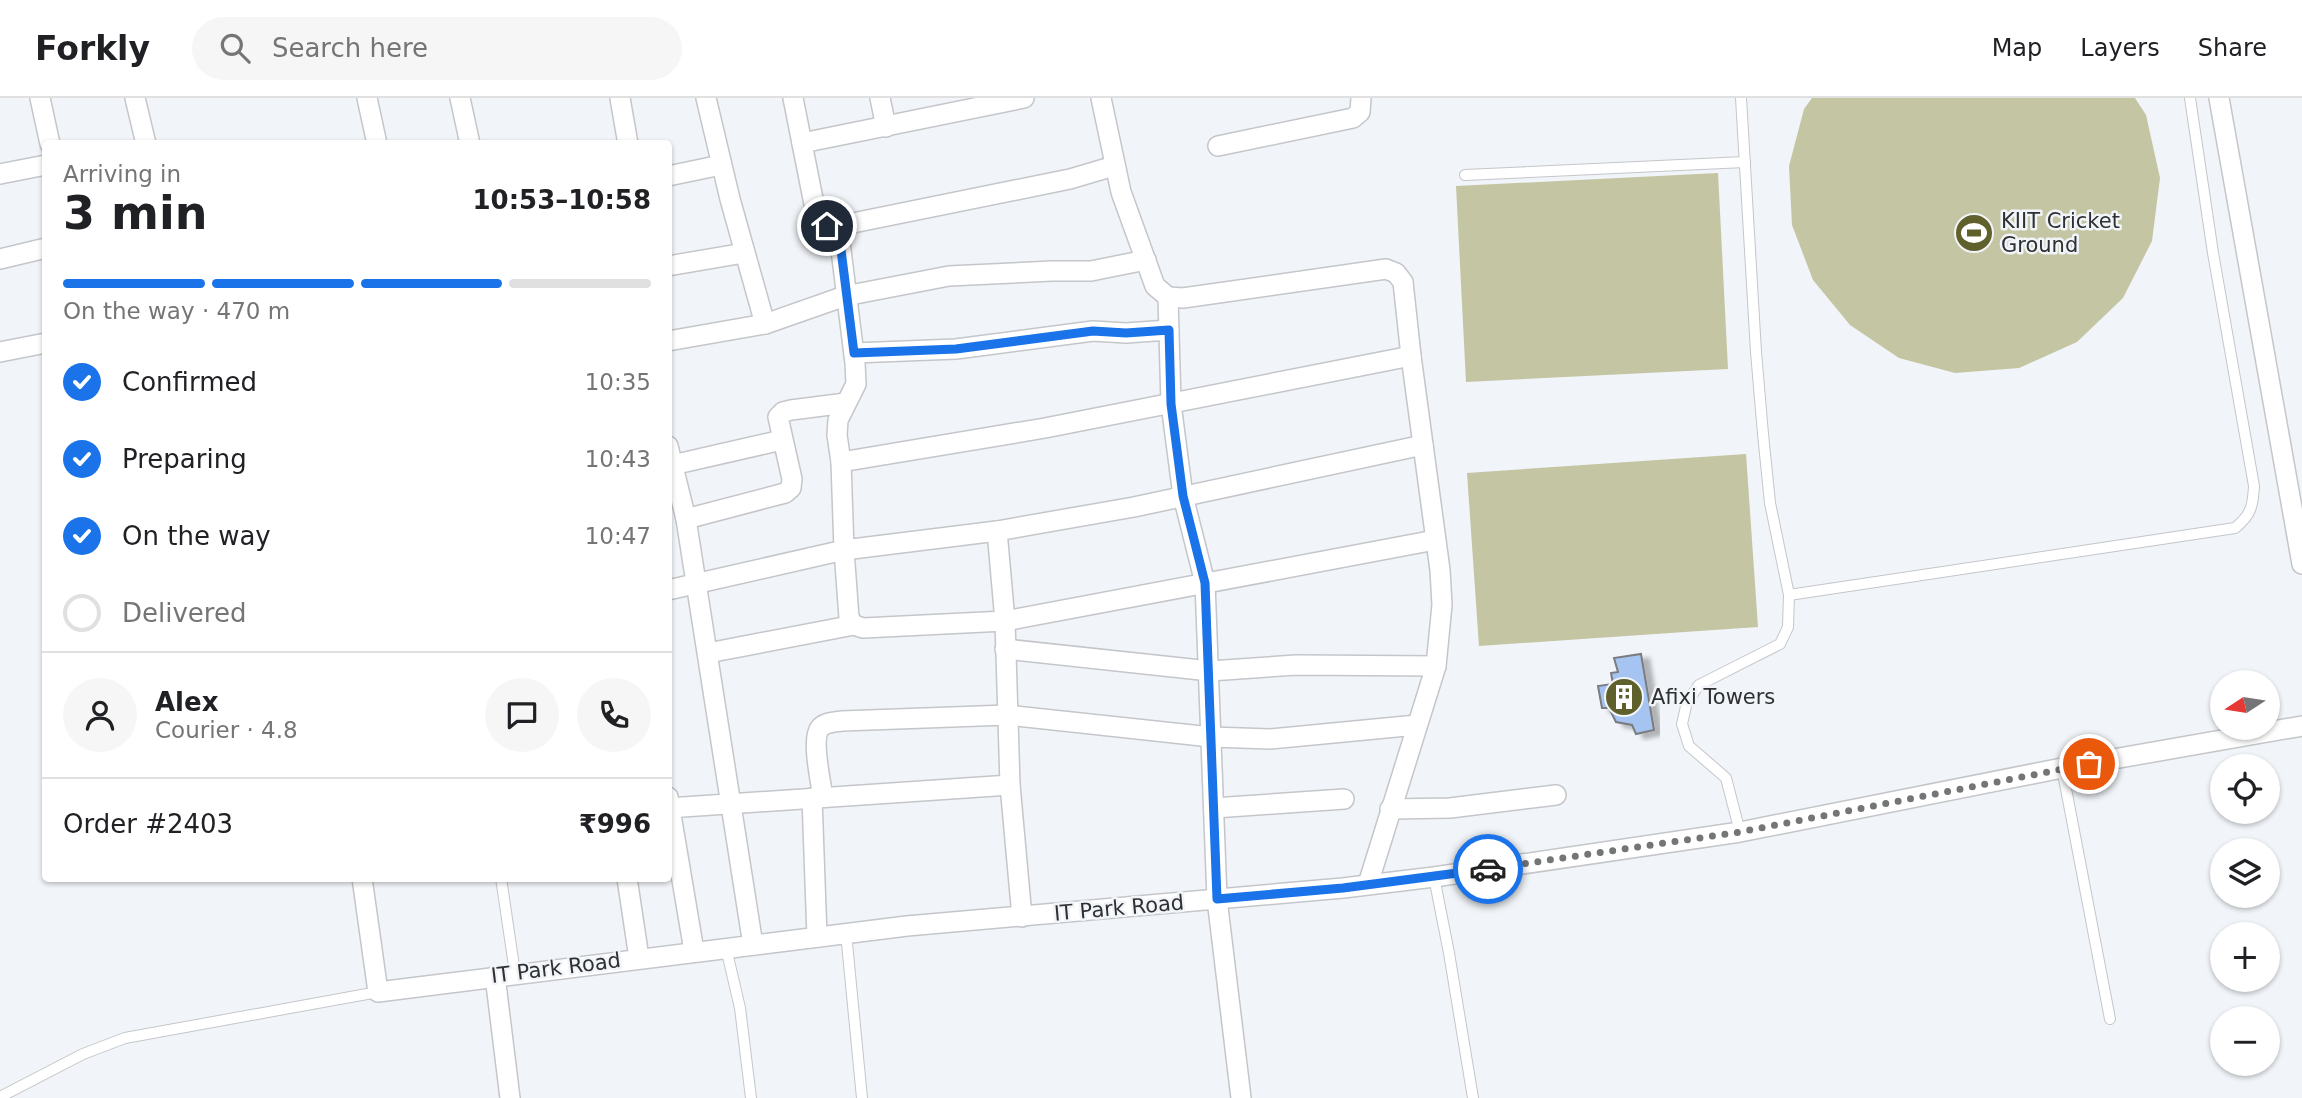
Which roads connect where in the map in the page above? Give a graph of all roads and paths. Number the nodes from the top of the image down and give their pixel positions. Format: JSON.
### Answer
{"nodes":[{"id":1,"x":40,"y":98,"type":"edge"},
{"id":2,"x":135,"y":98,"type":"edge"},
{"id":3,"x":367,"y":98,"type":"edge"},
{"id":4,"x":460,"y":98,"type":"edge"},
{"id":5,"x":620,"y":98,"type":"edge"},
{"id":6,"x":706,"y":98,"type":"edge"},
{"id":7,"x":793,"y":98,"type":"edge"},
{"id":8,"x":880,"y":98,"type":"edge"},
{"id":9,"x":1024,"y":98,"type":"edge"},
{"id":10,"x":1101,"y":98,"type":"edge"},
{"id":11,"x":1361,"y":98,"type":"edge"},
{"id":12,"x":1741,"y":98,"type":"edge"},
{"id":13,"x":2190,"y":98,"type":"edge"},
{"id":14,"x":2219,"y":98,"type":"edge"},
{"id":15,"x":972,"y":103,"type":"edge"},
{"id":16,"x":886,"y":127,"type":"junction"},
{"id":17,"x":49,"y":140,"type":"edge"},
{"id":18,"x":145,"y":140,"type":"edge"},
{"id":19,"x":376,"y":140,"type":"edge"},
{"id":20,"x":469,"y":140,"type":"edge"},
{"id":21,"x":627,"y":140,"type":"edge"},
{"id":22,"x":802,"y":144,"type":"junction"},
{"id":23,"x":1218,"y":146,"type":"dead end"},
{"id":24,"x":1745,"y":162,"type":"junction"},
{"id":25,"x":721,"y":165,"type":"junction"},
{"id":26,"x":42,"y":166,"type":"edge"},
{"id":27,"x":1114,"y":166,"type":"junction"},
{"id":28,"x":0,"y":173,"type":"edge"},
{"id":29,"x":672,"y":175,"type":"edge"},
{"id":30,"x":1465,"y":175,"type":"dead end"},
{"id":31,"x":838,"y":226,"type":"junction"},
{"id":32,"x":42,"y":249,"type":"edge"},
{"id":33,"x":744,"y":253,"type":"junction"},
{"id":34,"x":0,"y":258,"type":"edge"},
{"id":35,"x":1146,"y":260,"type":"junction"},
{"id":36,"x":672,"y":265,"type":"edge"},
{"id":37,"x":845,"y":296,"type":"junction"},
{"id":38,"x":1168,"y":297,"type":"junction"},
{"id":39,"x":765,"y":324,"type":"junction"},
{"id":40,"x":1169,"y":330,"type":"junction"},
{"id":41,"x":672,"y":340,"type":"edge"},
{"id":42,"x":42,"y":344,"type":"edge"},
{"id":43,"x":0,"y":352,"type":"edge"},
{"id":44,"x":854,"y":353,"type":"junction"},
{"id":45,"x":1410,"y":356,"type":"junction"},
{"id":46,"x":846,"y":403,"type":"junction"},
{"id":47,"x":1171,"y":404,"type":"junction"},
{"id":48,"x":782,"y":440,"type":"junction"},
{"id":49,"x":1423,"y":446,"type":"junction"},
{"id":50,"x":672,"y":459,"type":"edge"},
{"id":51,"x":841,"y":462,"type":"junction"},
{"id":52,"x":672,"y":466,"type":"edge"},
{"id":53,"x":1183,"y":496,"type":"junction"},
{"id":54,"x":686,"y":519,"type":"junction"},
{"id":55,"x":996,"y":531,"type":"junction"},
{"id":56,"x":1435,"y":540,"type":"junction"},
{"id":57,"x":844,"y":550,"type":"junction"},
{"id":58,"x":2302,"y":564,"type":"edge"},
{"id":59,"x":1205,"y":583,"type":"junction"},
{"id":60,"x":697,"y":584,"type":"junction"},
{"id":61,"x":672,"y":589,"type":"edge"},
{"id":62,"x":1789,"y":595,"type":"junction"},
{"id":63,"x":1004,"y":621,"type":"junction"},
{"id":64,"x":854,"y":625,"type":"junction"},
{"id":65,"x":1005,"y":649,"type":"junction"},
{"id":66,"x":708,"y":653,"type":"junction"},
{"id":67,"x":1436,"y":666,"type":"junction"},
{"id":68,"x":1210,"y":671,"type":"junction"},
{"id":69,"x":1007,"y":715,"type":"junction"},
{"id":70,"x":1417,"y":725,"type":"junction"},
{"id":71,"x":2302,"y":726,"type":"edge"},
{"id":72,"x":1211,"y":737,"type":"junction"},
{"id":73,"x":2062,"y":768,"type":"junction"},
{"id":74,"x":1010,"y":785,"type":"junction"},
{"id":75,"x":1556,"y":794,"type":"dead end"},
{"id":76,"x":817,"y":798,"type":"junction"},
{"id":77,"x":1343,"y":799,"type":"dead end"},
{"id":78,"x":732,"y":804,"type":"junction"},
{"id":79,"x":672,"y":805,"type":"edge"},
{"id":80,"x":1214,"y":808,"type":"junction"},
{"id":81,"x":1390,"y":809,"type":"junction"},
{"id":82,"x":672,"y":823,"type":"edge"},
{"id":83,"x":1740,"y":832,"type":"junction"},
{"id":84,"x":1434,"y":877,"type":"junction"},
{"id":85,"x":363,"y":882,"type":"edge"},
{"id":86,"x":501,"y":882,"type":"edge"},
{"id":87,"x":628,"y":882,"type":"edge"},
{"id":88,"x":1368,"y":884,"type":"junction"},
{"id":89,"x":1217,"y":899,"type":"junction"},
{"id":90,"x":1022,"y":917,"type":"junction"},
{"id":91,"x":846,"y":933,"type":"junction"},
{"id":92,"x":817,"y":937,"type":"junction"},
{"id":93,"x":753,"y":945,"type":"junction"},
{"id":94,"x":726,"y":948,"type":"junction"},
{"id":95,"x":694,"y":951,"type":"junction"},
{"id":96,"x":639,"y":958,"type":"junction"},
{"id":97,"x":505,"y":975,"type":"junction"},
{"id":98,"x":378,"y":992,"type":"junction"},
{"id":99,"x":2110,"y":1019,"type":"dead end"},
{"id":100,"x":0,"y":1097,"type":"edge"},
{"id":101,"x":510,"y":1098,"type":"edge"},
{"id":102,"x":751,"y":1098,"type":"edge"},
{"id":103,"x":862,"y":1098,"type":"edge"},
{"id":104,"x":1241,"y":1098,"type":"edge"},
{"id":105,"x":1473,"y":1098,"type":"edge"}],
"edges":[{"from":1,"to":17,"type":"street"},
{"from":2,"to":18,"type":"street"},
{"from":3,"to":19,"type":"street"},
{"from":4,"to":20,"type":"street"},
{"from":5,"to":21,"type":"street"},
{"from":6,"to":25,"type":"street"},
{"from":7,"to":22,"type":"street"},
{"from":8,"to":16,"type":"street"},
{"from":9,"to":15,"type":"street"},
{"from":10,"to":27,"type":"street"},
{"from":11,"to":23,"type":"street"},
{"from":12,"to":24,"type":"lane"},
{"from":13,"to":62,"type":"lane"},
{"from":14,"to":58,"type":"street"},
{"from":15,"to":16,"type":"street"},
{"from":16,"to":22,"type":"street"},
{"from":22,"to":31,"type":"street"},
{"from":24,"to":30,"type":"lane"},
{"from":24,"to":62,"type":"lane"},
{"from":25,"to":29,"type":"street"},
{"from":25,"to":33,"type":"street"},
{"from":26,"to":28,"type":"street"},
{"from":27,"to":31,"type":"street"},
{"from":27,"to":35,"type":"street"},
{"from":31,"to":37,"type":"street"},
{"from":32,"to":34,"type":"street"},
{"from":33,"to":36,"type":"street"},
{"from":33,"to":39,"type":"street"},
{"from":35,"to":37,"type":"street"},
{"from":35,"to":38,"type":"street"},
{"from":37,"to":39,"type":"street"},
{"from":37,"to":44,"type":"street"},
{"from":38,"to":40,"type":"street"},
{"from":38,"to":45,"type":"street"},
{"from":39,"to":41,"type":"street"},
{"from":40,"to":44,"type":"street"},
{"from":40,"to":47,"type":"street"},
{"from":42,"to":43,"type":"street"},
{"from":44,"to":46,"type":"street"},
{"from":45,"to":47,"type":"street"},
{"from":45,"to":49,"type":"street"},
{"from":46,"to":48,"type":"street"},
{"from":46,"to":51,"type":"street"},
{"from":47,"to":51,"type":"street"},
{"from":47,"to":53,"type":"street"},
{"from":48,"to":50,"type":"street"},
{"from":48,"to":54,"type":"street"},
{"from":49,"to":53,"type":"street"},
{"from":49,"to":56,"type":"street"},
{"from":51,"to":57,"type":"street"},
{"from":52,"to":54,"type":"street"},
{"from":53,"to":55,"type":"street"},
{"from":53,"to":59,"type":"street"},
{"from":54,"to":60,"type":"street"},
{"from":55,"to":57,"type":"street"},
{"from":55,"to":63,"type":"street"},
{"from":56,"to":59,"type":"street"},
{"from":56,"to":67,"type":"street"},
{"from":57,"to":60,"type":"street"},
{"from":57,"to":64,"type":"street"},
{"from":59,"to":63,"type":"street"},
{"from":59,"to":68,"type":"street"},
{"from":60,"to":61,"type":"street"},
{"from":60,"to":66,"type":"street"},
{"from":62,"to":83,"type":"lane"},
{"from":63,"to":64,"type":"street"},
{"from":63,"to":65,"type":"street"},
{"from":64,"to":66,"type":"street"},
{"from":65,"to":68,"type":"street"},
{"from":65,"to":69,"type":"street"},
{"from":66,"to":78,"type":"street"},
{"from":67,"to":68,"type":"street"},
{"from":67,"to":70,"type":"street"},
{"from":68,"to":72,"type":"street"},
{"from":69,"to":72,"type":"street"},
{"from":69,"to":74,"type":"street"},
{"from":69,"to":76,"type":"street"},
{"from":70,"to":72,"type":"street"},
{"from":70,"to":81,"type":"street"},
{"from":71,"to":73,"type":"street","name":"IT Park Road"},
{"from":72,"to":80,"type":"street"},
{"from":73,"to":83,"type":"street","name":"IT Park Road"},
{"from":73,"to":99,"type":"lane"},
{"from":74,"to":76,"type":"street"},
{"from":74,"to":90,"type":"street"},
{"from":75,"to":81,"type":"street"},
{"from":76,"to":78,"type":"street"},
{"from":76,"to":92,"type":"street"},
{"from":77,"to":80,"type":"street"},
{"from":78,"to":79,"type":"street"},
{"from":78,"to":93,"type":"street"},
{"from":80,"to":89,"type":"street"},
{"from":81,"to":88,"type":"street"},
{"from":82,"to":95,"type":"street"},
{"from":83,"to":84,"type":"street","name":"IT Park Road"},
{"from":84,"to":88,"type":"street","name":"IT Park Road"},
{"from":84,"to":105,"type":"lane"},
{"from":85,"to":98,"type":"street"},
{"from":86,"to":97,"type":"lane"},
{"from":87,"to":96,"type":"street"},
{"from":88,"to":89,"type":"street","name":"IT Park Road"},
{"from":89,"to":90,"type":"street","name":"IT Park Road"},
{"from":89,"to":104,"type":"street"},
{"from":90,"to":91,"type":"street","name":"IT Park Road"},
{"from":91,"to":92,"type":"street","name":"IT Park Road"},
{"from":91,"to":103,"type":"lane"},
{"from":92,"to":93,"type":"street","name":"IT Park Road"},
{"from":93,"to":94,"type":"street","name":"IT Park Road"},
{"from":94,"to":95,"type":"street","name":"IT Park Road"},
{"from":94,"to":102,"type":"lane"},
{"from":95,"to":96,"type":"street","name":"IT Park Road"},
{"from":96,"to":97,"type":"street","name":"IT Park Road"},
{"from":97,"to":98,"type":"street","name":"IT Park Road"},
{"from":97,"to":101,"type":"street"},
{"from":98,"to":100,"type":"lane"}]}
